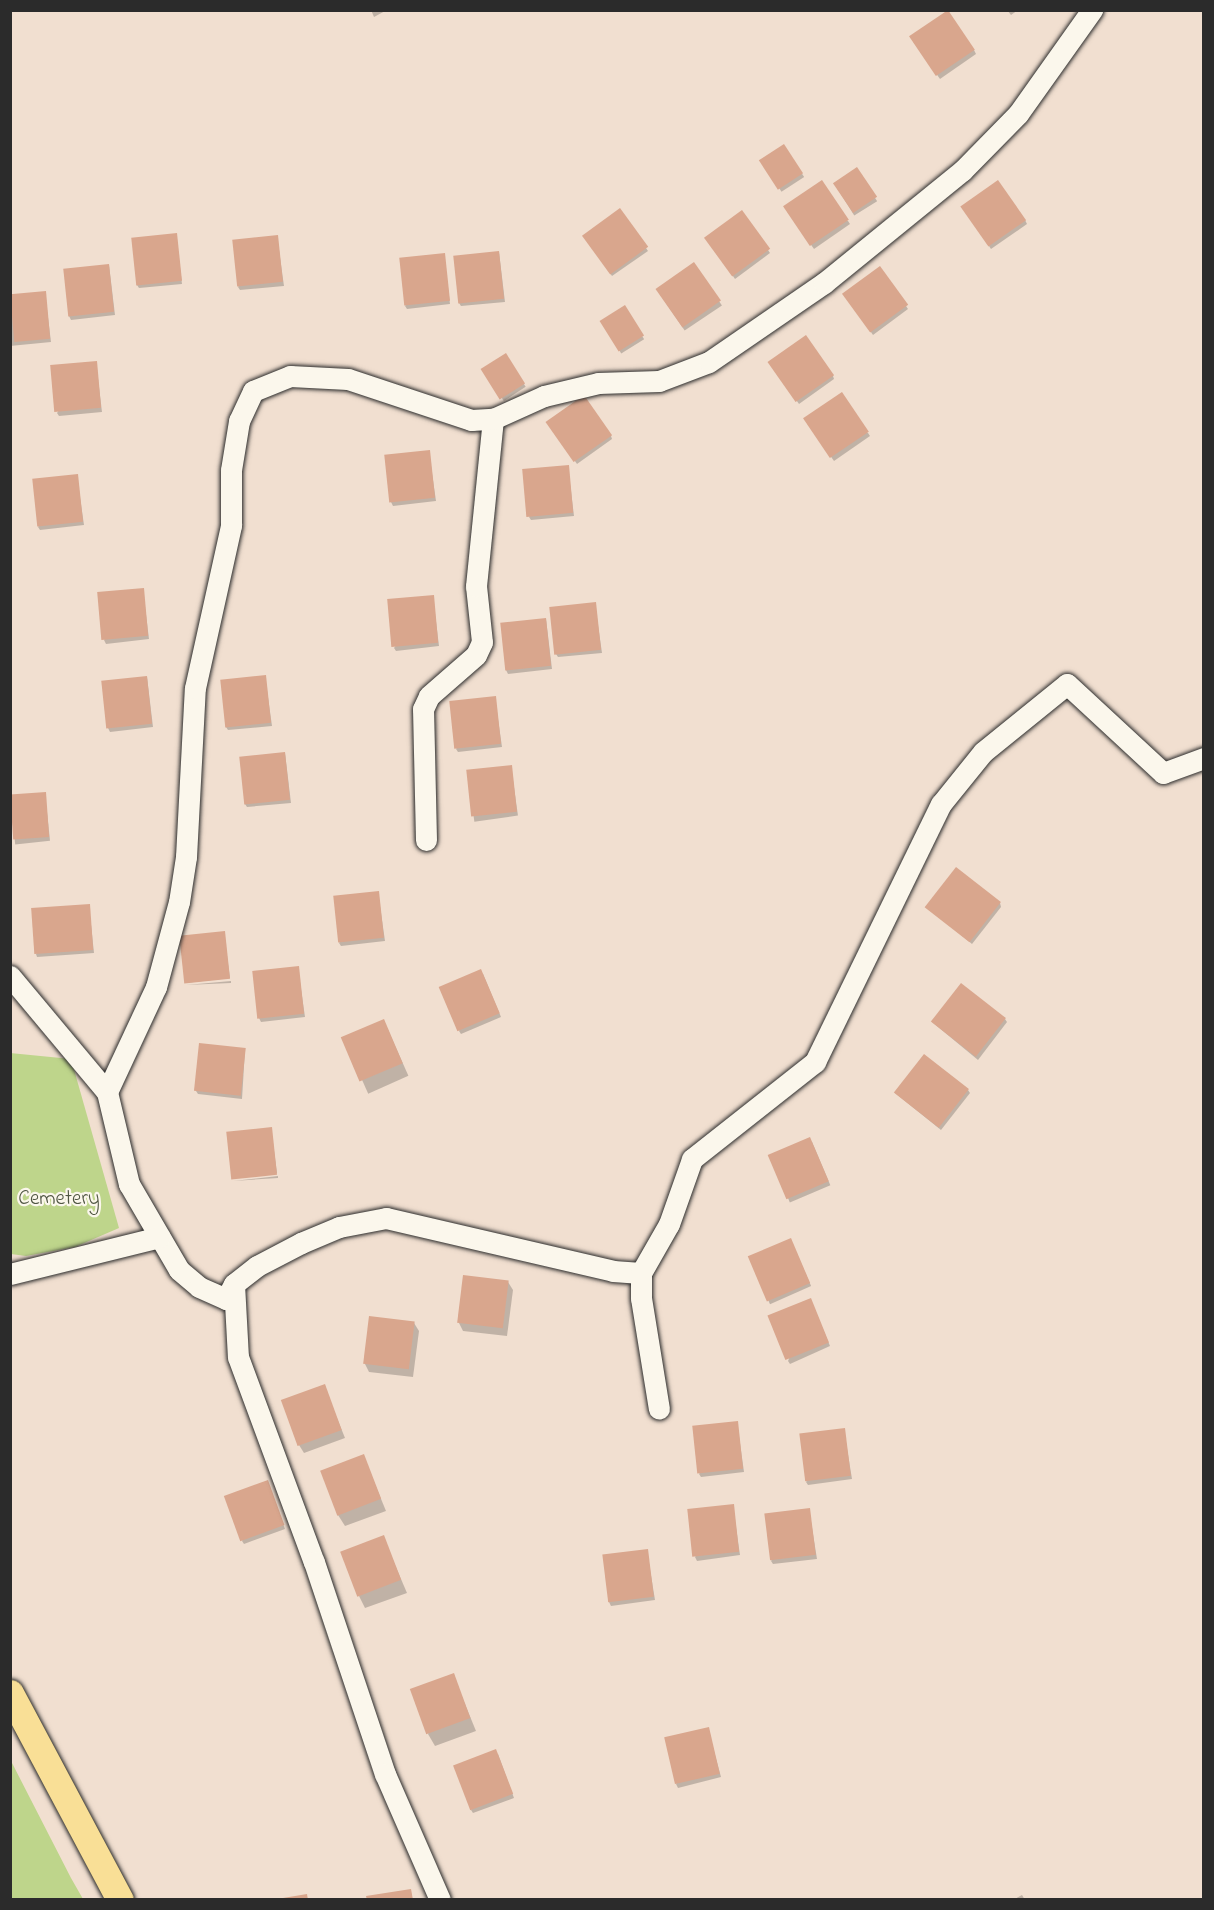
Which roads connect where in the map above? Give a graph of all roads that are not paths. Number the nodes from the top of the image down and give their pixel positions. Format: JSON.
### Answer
{"nodes":[{"id":1,"x":1092,"y":10,"type":"edge"},
{"id":2,"x":493,"y":419,"type":"junction"},
{"id":3,"x":1203,"y":758,"type":"edge"},
{"id":4,"x":426,"y":840,"type":"dead end"},
{"id":5,"x":10,"y":976,"type":"edge"},
{"id":6,"x":107,"y":1092,"type":"junction"},
{"id":7,"x":160,"y":1238,"type":"junction"},
{"id":8,"x":641,"y":1273,"type":"junction"},
{"id":9,"x":10,"y":1274,"type":"edge"},
{"id":10,"x":234,"y":1284,"type":"junction"},
{"id":11,"x":659,"y":1409,"type":"dead end"},
{"id":12,"x":10,"y":1694,"type":"edge"},
{"id":13,"x":120,"y":1899,"type":"edge"},
{"id":14,"x":440,"y":1899,"type":"edge"}],
"edges":[{"from":1,"to":2,"type":"street"},
{"from":2,"to":4,"type":"street"},
{"from":2,"to":6,"type":"street"},
{"from":3,"to":8,"type":"street"},
{"from":5,"to":6,"type":"street"},
{"from":6,"to":7,"type":"street"},
{"from":7,"to":9,"type":"street"},
{"from":7,"to":10,"type":"street"},
{"from":8,"to":10,"type":"street"},
{"from":8,"to":11,"type":"street"},
{"from":10,"to":14,"type":"street"},
{"from":12,"to":13,"type":"main road"}]}
